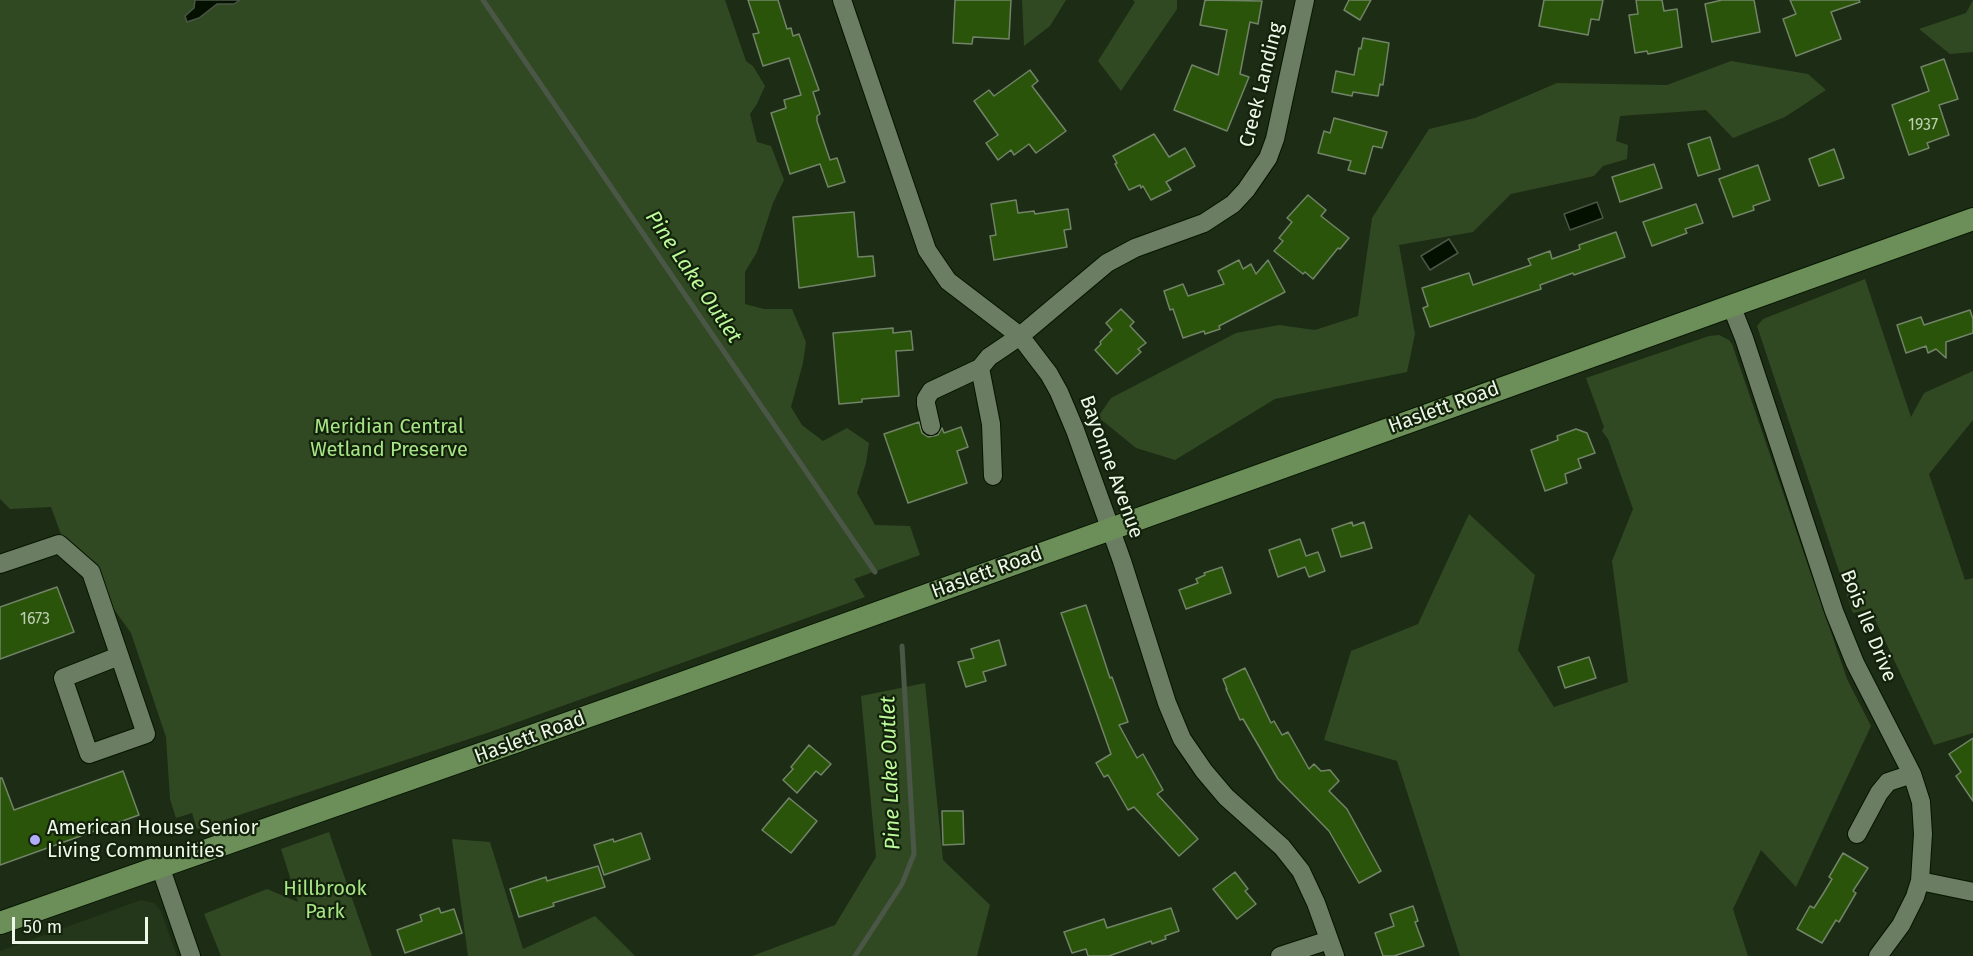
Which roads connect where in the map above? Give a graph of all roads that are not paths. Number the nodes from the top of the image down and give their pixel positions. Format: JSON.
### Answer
{"nodes":[{"id":1,"x":842,"y":0,"type":"edge"},
{"id":2,"x":1305,"y":0,"type":"edge"},
{"id":3,"x":1973,"y":219,"type":"edge"},
{"id":4,"x":1731,"y":305,"type":"junction"},
{"id":5,"x":1020,"y":336,"type":"junction"},
{"id":6,"x":980,"y":368,"type":"junction"},
{"id":7,"x":931,"y":426,"type":"dead end"},
{"id":8,"x":993,"y":476,"type":"dead end"},
{"id":9,"x":1110,"y":528,"type":"junction"},
{"id":10,"x":0,"y":564,"type":"edge"},
{"id":11,"x":119,"y":656,"type":"junction"},
{"id":12,"x":1912,"y":774,"type":"junction"},
{"id":13,"x":1857,"y":834,"type":"dead end"},
{"id":14,"x":160,"y":866,"type":"junction"},
{"id":15,"x":1920,"y":881,"type":"junction"},
{"id":16,"x":1973,"y":892,"type":"edge"},
{"id":17,"x":0,"y":923,"type":"edge"},
{"id":18,"x":1332,"y":948,"type":"edge"},
{"id":19,"x":191,"y":956,"type":"edge"},
{"id":20,"x":1280,"y":956,"type":"edge"},
{"id":21,"x":1878,"y":956,"type":"edge"}],
"edges":[{"from":1,"to":5,"type":"street","name":"Bayonne Avenue"},
{"from":2,"to":5,"type":"street","name":"Creek Landing"},
{"from":3,"to":4,"type":"main road","name":"Haslett Road"},
{"from":4,"to":9,"type":"main road","name":"Haslett Road"},
{"from":4,"to":12,"type":"street","name":"Bois Ile Drive"},
{"from":5,"to":6,"type":"street","name":"Creek Landing"},
{"from":5,"to":9,"type":"street","name":"Bayonne Avenue"},
{"from":6,"to":7,"type":"street","name":"Creek Landing"},
{"from":6,"to":8,"type":"street"},
{"from":9,"to":14,"type":"main road","name":"Haslett Road"},
{"from":9,"to":18,"type":"street","name":"Bayonne Avenue"},
{"from":10,"to":11,"type":"street"},
{"from":11,"to":11,"type":"street"},
{"from":12,"to":13,"type":"street"},
{"from":12,"to":15,"type":"street","name":"Bois Ile Drive"},
{"from":14,"to":17,"type":"main road","name":"Haslett Road"},
{"from":14,"to":19,"type":"street"},
{"from":15,"to":16,"type":"street"},
{"from":15,"to":21,"type":"street","name":"Bois Ile Drive"},
{"from":18,"to":20,"type":"street"}]}
